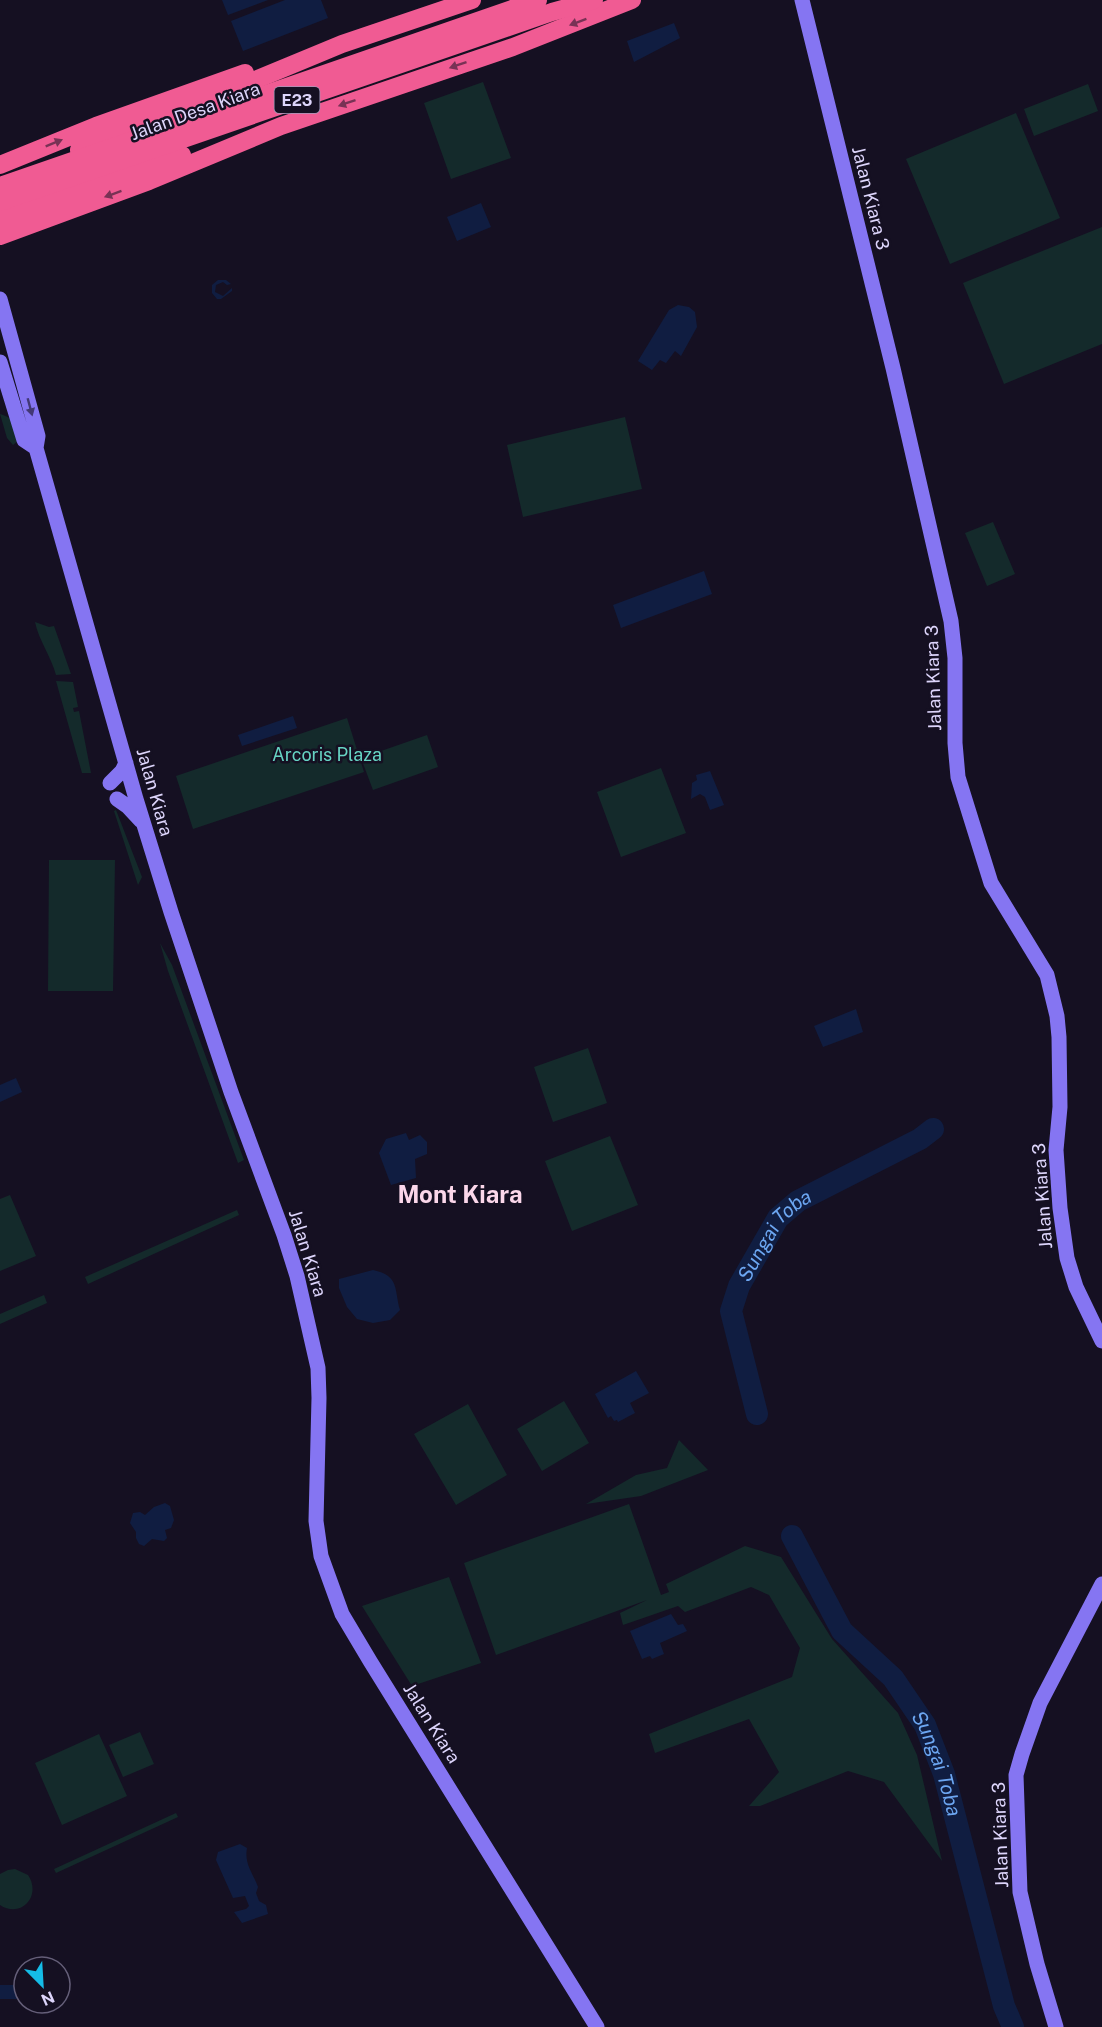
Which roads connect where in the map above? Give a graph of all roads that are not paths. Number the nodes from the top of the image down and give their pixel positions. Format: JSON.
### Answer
{"nodes":[{"id":1,"x":472,"y":0,"type":"edge"},
{"id":2,"x":523,"y":0,"type":"edge"},
{"id":3,"x":538,"y":0,"type":"edge"},
{"id":4,"x":578,"y":0,"type":"edge"},
{"id":5,"x":594,"y":0,"type":"edge"},
{"id":6,"x":632,"y":0,"type":"edge"},
{"id":7,"x":802,"y":0,"type":"edge"},
{"id":8,"x":342,"y":44,"type":"junction"},
{"id":9,"x":281,"y":126,"type":"junction"},
{"id":10,"x":0,"y":165,"type":"edge"},
{"id":11,"x":0,"y":180,"type":"edge"},
{"id":12,"x":0,"y":186,"type":"edge"},
{"id":13,"x":0,"y":202,"type":"edge"},
{"id":14,"x":0,"y":208,"type":"edge"},
{"id":15,"x":0,"y":220,"type":"edge"},
{"id":16,"x":0,"y":236,"type":"edge"},
{"id":17,"x":0,"y":299,"type":"edge"},
{"id":18,"x":0,"y":362,"type":"edge"},
{"id":19,"x":36,"y":448,"type":"junction"},
{"id":20,"x":126,"y":763,"type":"junction"},
{"id":21,"x":110,"y":783,"type":"dead end"},
{"id":22,"x":117,"y":799,"type":"dead end"},
{"id":23,"x":143,"y":823,"type":"junction"},
{"id":24,"x":1102,"y":1341,"type":"edge"},
{"id":25,"x":1102,"y":1584,"type":"edge"},
{"id":26,"x":597,"y":2027,"type":"edge"},
{"id":27,"x":1056,"y":2027,"type":"edge"}],
"edges":[{"from":1,"to":8,"type":"highway"},
{"from":2,"to":12,"type":"main road","name":"Jalan Desa Kiara"},
{"from":3,"to":12,"type":"highway","bridge":true},
{"from":4,"to":14,"type":"main road","name":"Jalan Desa Kiara"},
{"from":5,"to":13,"type":"highway","number":"E23","bridge":true},
{"from":6,"to":9,"type":"highway","one_way":true},
{"from":7,"to":24,"type":"main road","name":"Jalan Kiara 3"},
{"from":10,"to":8,"type":"highway","one_way":true},
{"from":8,"to":11,"type":"highway"},
{"from":9,"to":15,"type":"highway"},
{"from":9,"to":16,"type":"highway","one_way":true},
{"from":17,"to":19,"type":"main road","name":"Jalan Kiara","one_way":true},
{"from":18,"to":19,"type":"main road","name":"Jalan Kiara"},
{"from":19,"to":20,"type":"main road","name":"Jalan Kiara"},
{"from":20,"to":21,"type":"main road"},
{"from":20,"to":23,"type":"main road","name":"Jalan Kiara"},
{"from":22,"to":23,"type":"main road"},
{"from":23,"to":26,"type":"main road","name":"Jalan Kiara"},
{"from":25,"to":27,"type":"main road","name":"Jalan Kiara 3"}]}
